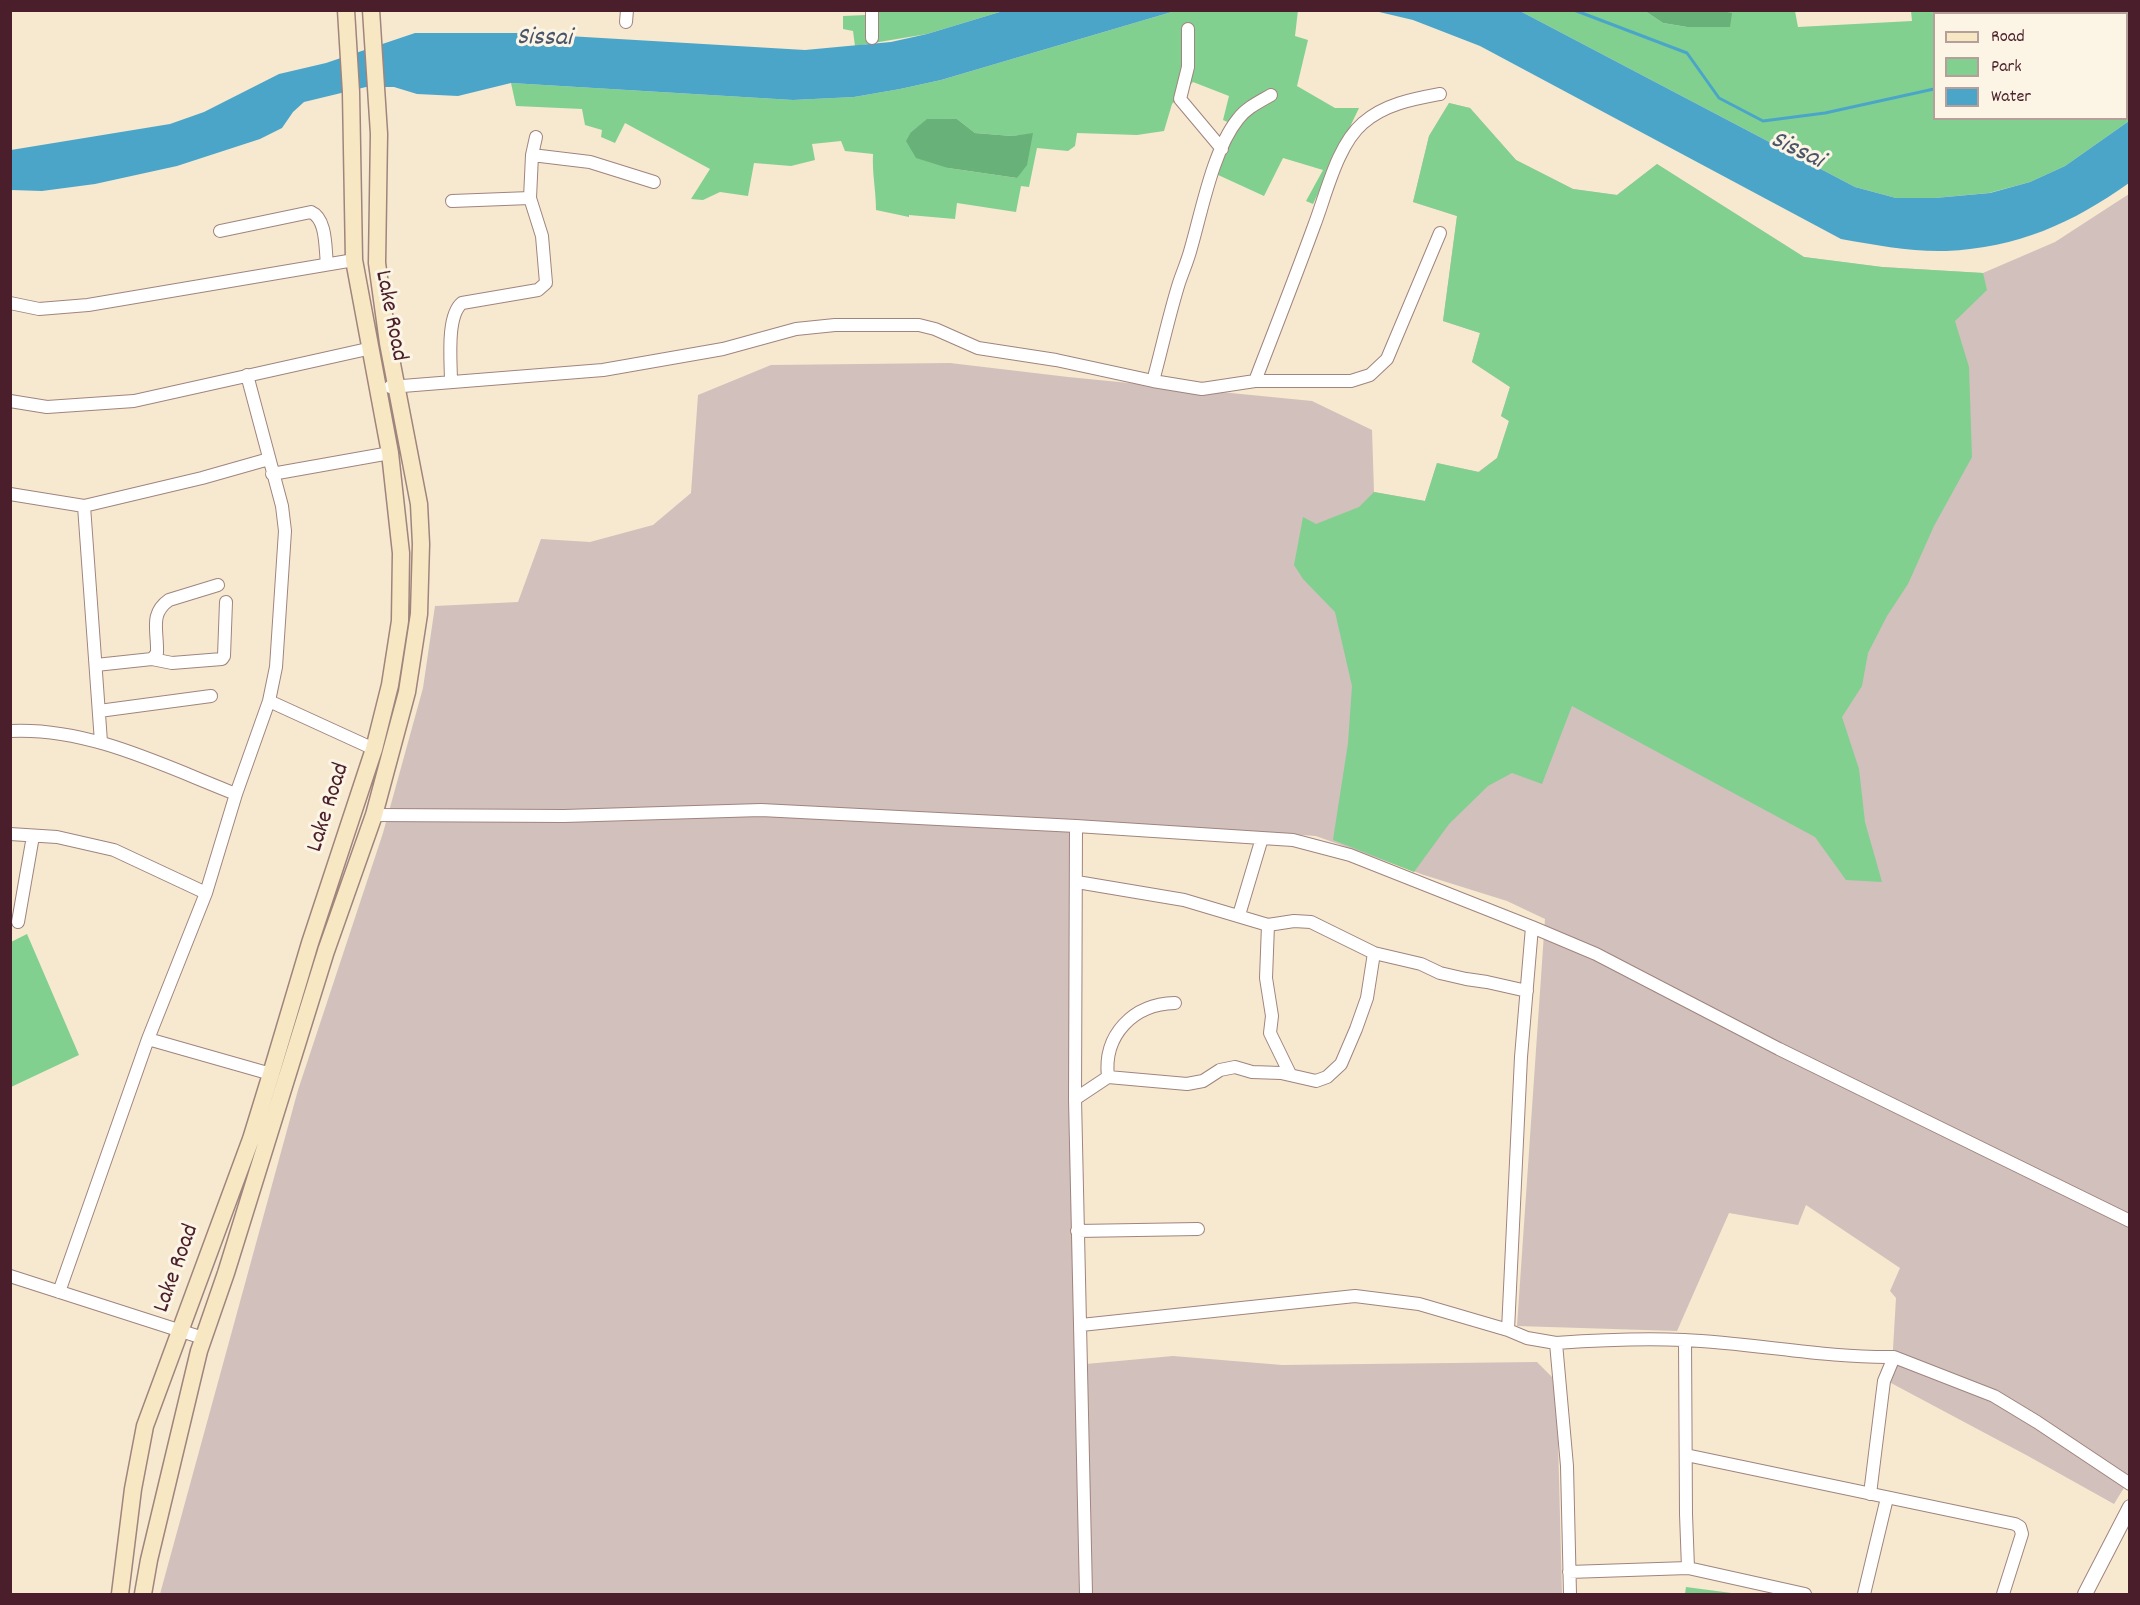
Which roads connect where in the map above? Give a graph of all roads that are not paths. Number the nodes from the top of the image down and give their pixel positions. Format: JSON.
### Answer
{"nodes":[{"id":1,"x":346,"y":10,"type":"edge"},
{"id":2,"x":371,"y":10,"type":"edge"},
{"id":3,"x":872,"y":10,"type":"edge"},
{"id":4,"x":1188,"y":29,"type":"dead end"},
{"id":5,"x":872,"y":38,"type":"dead end"},
{"id":6,"x":1440,"y":94,"type":"dead end"},
{"id":7,"x":1271,"y":95,"type":"dead end"},
{"id":8,"x":536,"y":137,"type":"dead end"},
{"id":9,"x":1222,"y":149,"type":"junction"},
{"id":10,"x":532,"y":155,"type":"junction"},
{"id":11,"x":654,"y":182,"type":"dead end"},
{"id":12,"x":530,"y":198,"type":"junction"},
{"id":13,"x":452,"y":201,"type":"dead end"},
{"id":14,"x":220,"y":231,"type":"dead end"},
{"id":15,"x":1440,"y":233,"type":"dead end"},
{"id":16,"x":354,"y":260,"type":"junction"},
{"id":17,"x":327,"y":264,"type":"junction"},
{"id":18,"x":10,"y":303,"type":"edge"},
{"id":19,"x":372,"y":348,"type":"junction"},
{"id":20,"x":247,"y":375,"type":"junction"},
{"id":21,"x":1153,"y":381,"type":"junction"},
{"id":22,"x":1256,"y":381,"type":"junction"},
{"id":23,"x":451,"y":382,"type":"junction"},
{"id":24,"x":388,"y":388,"type":"junction"},
{"id":25,"x":10,"y":401,"type":"edge"},
{"id":26,"x":390,"y":453,"type":"junction"},
{"id":27,"x":269,"y":459,"type":"junction"},
{"id":28,"x":273,"y":474,"type":"junction"},
{"id":29,"x":10,"y":494,"type":"edge"},
{"id":30,"x":84,"y":506,"type":"junction"},
{"id":31,"x":218,"y":585,"type":"dead end"},
{"id":32,"x":226,"y":602,"type":"dead end"},
{"id":33,"x":152,"y":659,"type":"junction"},
{"id":34,"x":96,"y":665,"type":"junction"},
{"id":35,"x":211,"y":696,"type":"dead end"},
{"id":36,"x":269,"y":701,"type":"junction"},
{"id":37,"x":99,"y":711,"type":"junction"},
{"id":38,"x":10,"y":732,"type":"edge"},
{"id":39,"x":101,"y":742,"type":"junction"},
{"id":40,"x":374,"y":749,"type":"junction"},
{"id":41,"x":236,"y":794,"type":"junction"},
{"id":42,"x":374,"y":815,"type":"junction"},
{"id":43,"x":1076,"y":826,"type":"junction"},
{"id":44,"x":10,"y":834,"type":"edge"},
{"id":45,"x":33,"y":836,"type":"junction"},
{"id":46,"x":1262,"y":838,"type":"junction"},
{"id":47,"x":1077,"y":882,"type":"junction"},
{"id":48,"x":206,"y":893,"type":"junction"},
{"id":49,"x":1239,"y":915,"type":"junction"},
{"id":50,"x":18,"y":922,"type":"dead end"},
{"id":51,"x":1268,"y":925,"type":"junction"},
{"id":52,"x":1532,"y":927,"type":"junction"},
{"id":53,"x":1374,"y":953,"type":"junction"},
{"id":54,"x":1527,"y":991,"type":"junction"},
{"id":55,"x":1175,"y":1004,"type":"dead end"},
{"id":56,"x":148,"y":1039,"type":"junction"},
{"id":57,"x":271,"y":1074,"type":"junction"},
{"id":58,"x":1290,"y":1074,"type":"junction"},
{"id":59,"x":1108,"y":1077,"type":"junction"},
{"id":60,"x":1075,"y":1099,"type":"junction"},
{"id":61,"x":2130,"y":1221,"type":"edge"},
{"id":62,"x":1198,"y":1229,"type":"dead end"},
{"id":63,"x":1077,"y":1231,"type":"junction"},
{"id":64,"x":10,"y":1276,"type":"edge"},
{"id":65,"x":59,"y":1292,"type":"junction"},
{"id":66,"x":1081,"y":1325,"type":"junction"},
{"id":67,"x":1508,"y":1330,"type":"junction"},
{"id":68,"x":181,"y":1331,"type":"junction"},
{"id":69,"x":203,"y":1338,"type":"junction"},
{"id":70,"x":1685,"y":1340,"type":"junction"},
{"id":71,"x":1556,"y":1343,"type":"junction"},
{"id":72,"x":1894,"y":1357,"type":"junction"},
{"id":73,"x":1686,"y":1455,"type":"junction"},
{"id":74,"x":2130,"y":1484,"type":"edge"},
{"id":75,"x":1870,"y":1494,"type":"junction"},
{"id":76,"x":1887,"y":1498,"type":"junction"},
{"id":77,"x":2129,"y":1509,"type":"edge"},
{"id":78,"x":1688,"y":1568,"type":"junction"},
{"id":79,"x":1569,"y":1572,"type":"junction"},
{"id":80,"x":120,"y":1594,"type":"edge"},
{"id":81,"x":143,"y":1594,"type":"edge"},
{"id":82,"x":1086,"y":1594,"type":"edge"},
{"id":83,"x":1570,"y":1594,"type":"edge"},
{"id":84,"x":1805,"y":1594,"type":"edge"},
{"id":85,"x":1864,"y":1594,"type":"edge"},
{"id":86,"x":2003,"y":1594,"type":"edge"},
{"id":87,"x":2085,"y":1594,"type":"edge"}],
"edges":[{"from":1,"to":16,"type":"main road","name":"Lake Road"},
{"from":2,"to":24,"type":"main road","name":"Lake Road"},
{"from":3,"to":5,"type":"street"},
{"from":4,"to":9,"type":"street"},
{"from":6,"to":22,"type":"street"},
{"from":7,"to":9,"type":"street"},
{"from":8,"to":10,"type":"street"},
{"from":9,"to":21,"type":"street"},
{"from":10,"to":11,"type":"street"},
{"from":10,"to":12,"type":"street"},
{"from":12,"to":13,"type":"street"},
{"from":12,"to":23,"type":"street"},
{"from":14,"to":17,"type":"street"},
{"from":15,"to":22,"type":"street"},
{"from":16,"to":17,"type":"street"},
{"from":16,"to":19,"type":"main road","name":"Lake Road"},
{"from":17,"to":18,"type":"street"},
{"from":19,"to":20,"type":"street"},
{"from":19,"to":24,"type":"main road","name":"Lake Road"},
{"from":20,"to":25,"type":"street"},
{"from":20,"to":27,"type":"street"},
{"from":21,"to":22,"type":"street"},
{"from":21,"to":23,"type":"street"},
{"from":23,"to":24,"type":"street"},
{"from":24,"to":26,"type":"main road","name":"Lake Road"},
{"from":24,"to":42,"type":"main road","name":"Lake Road"},
{"from":26,"to":28,"type":"street"},
{"from":26,"to":40,"type":"main road","name":"Lake Road"},
{"from":27,"to":28,"type":"street"},
{"from":27,"to":30,"type":"street"},
{"from":28,"to":36,"type":"street"},
{"from":29,"to":30,"type":"street"},
{"from":30,"to":34,"type":"street"},
{"from":31,"to":33,"type":"street"},
{"from":32,"to":33,"type":"street"},
{"from":33,"to":34,"type":"street"},
{"from":34,"to":37,"type":"street"},
{"from":35,"to":37,"type":"street"},
{"from":36,"to":40,"type":"street"},
{"from":36,"to":41,"type":"street"},
{"from":37,"to":39,"type":"street"},
{"from":38,"to":39,"type":"street"},
{"from":39,"to":41,"type":"street"},
{"from":40,"to":57,"type":"main road","name":"Lake Road"},
{"from":41,"to":48,"type":"street"},
{"from":42,"to":43,"type":"street"},
{"from":42,"to":69,"type":"main road","name":"Lake Road"},
{"from":43,"to":46,"type":"street"},
{"from":43,"to":47,"type":"street"},
{"from":44,"to":45,"type":"street"},
{"from":45,"to":48,"type":"street"},
{"from":45,"to":50,"type":"street"},
{"from":46,"to":49,"type":"street"},
{"from":46,"to":52,"type":"street"},
{"from":47,"to":49,"type":"street"},
{"from":47,"to":60,"type":"street"},
{"from":48,"to":56,"type":"street"},
{"from":49,"to":51,"type":"street"},
{"from":51,"to":53,"type":"street"},
{"from":51,"to":58,"type":"street"},
{"from":52,"to":54,"type":"street"},
{"from":52,"to":61,"type":"street"},
{"from":53,"to":54,"type":"street"},
{"from":53,"to":58,"type":"street"},
{"from":54,"to":67,"type":"street"},
{"from":55,"to":59,"type":"street"},
{"from":56,"to":57,"type":"street"},
{"from":56,"to":65,"type":"street"},
{"from":57,"to":68,"type":"main road","name":"Lake Road"},
{"from":58,"to":59,"type":"street"},
{"from":59,"to":60,"type":"street"},
{"from":60,"to":63,"type":"street"},
{"from":62,"to":63,"type":"street"},
{"from":63,"to":66,"type":"street"},
{"from":64,"to":65,"type":"street"},
{"from":65,"to":68,"type":"street"},
{"from":66,"to":67,"type":"street"},
{"from":66,"to":82,"type":"street"},
{"from":67,"to":71,"type":"street"},
{"from":68,"to":69,"type":"street"},
{"from":68,"to":80,"type":"main road","name":"Lake Road"},
{"from":69,"to":81,"type":"main road","name":"Lake Road"},
{"from":70,"to":71,"type":"street"},
{"from":70,"to":72,"type":"street"},
{"from":70,"to":73,"type":"street"},
{"from":71,"to":79,"type":"street"},
{"from":72,"to":74,"type":"street"},
{"from":72,"to":75,"type":"street"},
{"from":73,"to":75,"type":"street"},
{"from":73,"to":78,"type":"street"},
{"from":75,"to":76,"type":"street"},
{"from":76,"to":85,"type":"street"},
{"from":76,"to":86,"type":"street"},
{"from":77,"to":87,"type":"street"},
{"from":78,"to":79,"type":"street"},
{"from":78,"to":84,"type":"street"},
{"from":79,"to":83,"type":"street"}]}
